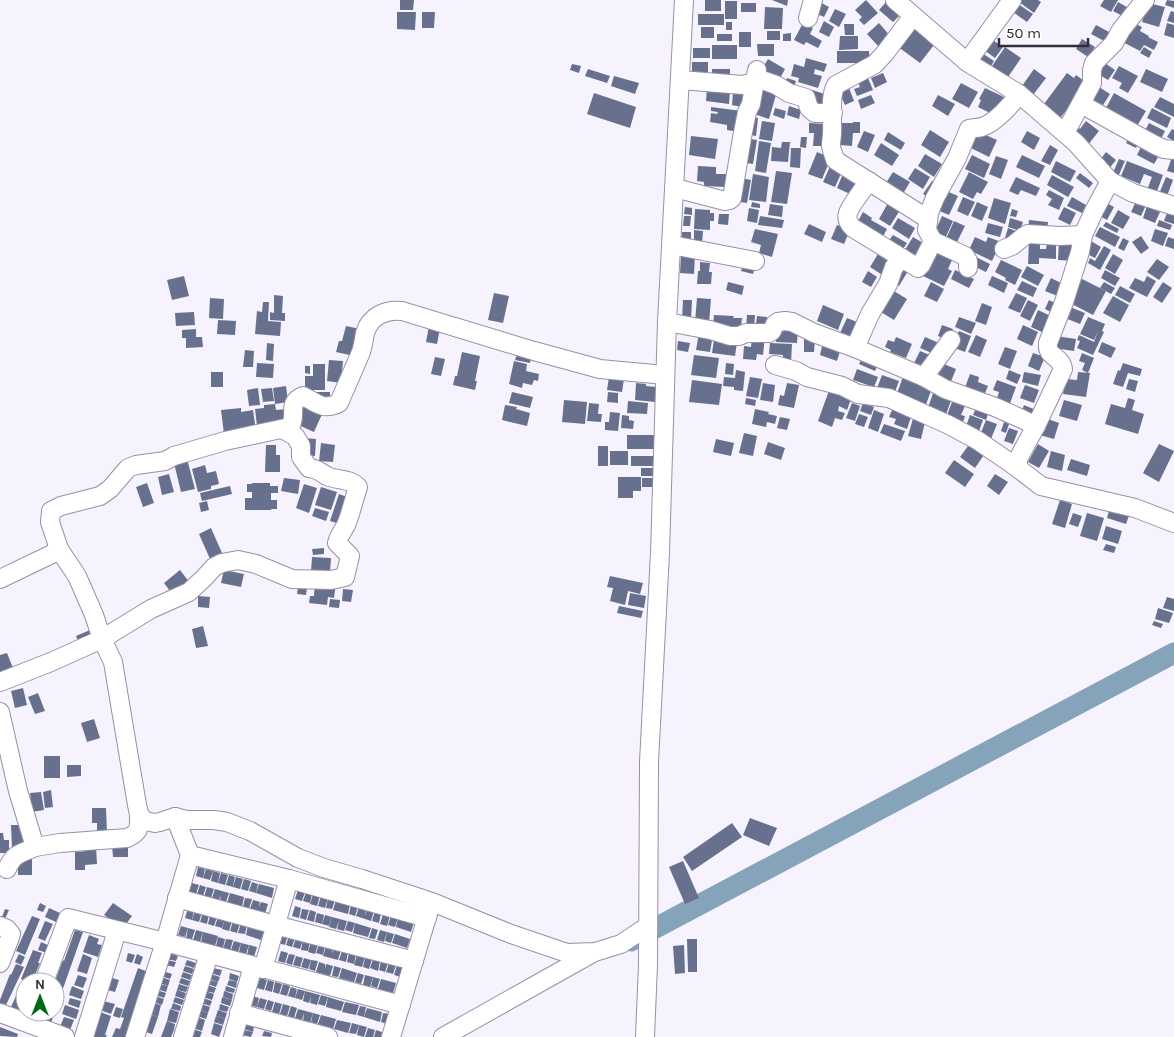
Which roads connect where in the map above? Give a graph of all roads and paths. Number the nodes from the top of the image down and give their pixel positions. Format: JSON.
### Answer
{"nodes":[{"id":1,"x":684,"y":0,"type":"edge"},
{"id":2,"x":813,"y":0,"type":"edge"},
{"id":3,"x":895,"y":0,"type":"edge"},
{"id":4,"x":1012,"y":0,"type":"edge"},
{"id":5,"x":1145,"y":0,"type":"edge"},
{"id":6,"x":913,"y":16,"type":"junction"},
{"id":7,"x":808,"y":18,"type":"dead end"},
{"id":8,"x":967,"y":62,"type":"junction"},
{"id":9,"x":755,"y":76,"type":"junction"},
{"id":10,"x":680,"y":80,"type":"junction"},
{"id":11,"x":1019,"y":94,"type":"junction"},
{"id":12,"x":1081,"y":104,"type":"junction"},
{"id":13,"x":833,"y":113,"type":"junction"},
{"id":14,"x":1065,"y":134,"type":"junction"},
{"id":15,"x":1174,"y":150,"type":"edge"},
{"id":16,"x":869,"y":181,"type":"junction"},
{"id":17,"x":1110,"y":181,"type":"junction"},
{"id":18,"x":675,"y":188,"type":"junction"},
{"id":19,"x":1174,"y":206,"type":"edge"},
{"id":20,"x":928,"y":219,"type":"junction"},
{"id":21,"x":1083,"y":235,"type":"junction"},
{"id":22,"x":933,"y":241,"type":"junction"},
{"id":23,"x":672,"y":245,"type":"junction"},
{"id":24,"x":1004,"y":249,"type":"dead end"},
{"id":25,"x":902,"y":258,"type":"junction"},
{"id":26,"x":755,"y":261,"type":"dead end"},
{"id":27,"x":968,"y":268,"type":"dead end"},
{"id":28,"x":667,"y":322,"type":"junction"},
{"id":29,"x":951,"y":340,"type":"dead end"},
{"id":30,"x":855,"y":348,"type":"junction"},
{"id":31,"x":775,"y":365,"type":"dead end"},
{"id":32,"x":665,"y":375,"type":"junction"},
{"id":33,"x":924,"y":377,"type":"junction"},
{"id":34,"x":1036,"y":426,"type":"junction"},
{"id":35,"x":282,"y":429,"type":"junction"},
{"id":36,"x":1015,"y":466,"type":"junction"},
{"id":37,"x":1174,"y":523,"type":"edge"},
{"id":38,"x":59,"y":548,"type":"junction"},
{"id":39,"x":0,"y":579,"type":"edge"},
{"id":40,"x":102,"y":639,"type":"junction"},
{"id":41,"x":0,"y":682,"type":"edge"},
{"id":42,"x":0,"y":712,"type":"edge"},
{"id":43,"x":3,"y":734,"type":"edge"},
{"id":44,"x":140,"y":814,"type":"junction"},
{"id":45,"x":175,"y":817,"type":"junction"},
{"id":46,"x":35,"y":848,"type":"junction"},
{"id":47,"x":190,"y":855,"type":"junction"},
{"id":48,"x":7,"y":869,"type":"dead end"},
{"id":49,"x":289,"y":879,"type":"junction"},
{"id":50,"x":177,"y":898,"type":"junction"},
{"id":51,"x":430,"y":910,"type":"junction"},
{"id":52,"x":275,"y":925,"type":"junction"},
{"id":53,"x":0,"y":926,"type":"edge"},
{"id":54,"x":648,"y":927,"type":"junction"},
{"id":55,"x":117,"y":931,"type":"junction"},
{"id":56,"x":165,"y":942,"type":"junction"},
{"id":57,"x":595,"y":952,"type":"junction"},
{"id":58,"x":209,"y":954,"type":"junction"},
{"id":59,"x":414,"y":961,"type":"junction"},
{"id":60,"x":0,"y":963,"type":"edge"},
{"id":61,"x":258,"y":967,"type":"junction"},
{"id":62,"x":48,"y":972,"type":"edge"},
{"id":63,"x":401,"y":1006,"type":"junction"},
{"id":64,"x":0,"y":1013,"type":"edge"},
{"id":65,"x":240,"y":1013,"type":"junction"},
{"id":66,"x":15,"y":1015,"type":"edge"},
{"id":67,"x":38,"y":1022,"type":"edge"},
{"id":68,"x":282,"y":1031,"type":"edge"},
{"id":69,"x":65,"y":1037,"type":"edge"},
{"id":70,"x":84,"y":1037,"type":"edge"},
{"id":71,"x":135,"y":1037,"type":"edge"},
{"id":72,"x":183,"y":1037,"type":"edge"},
{"id":73,"x":233,"y":1037,"type":"edge"},
{"id":74,"x":328,"y":1037,"type":"edge"},
{"id":75,"x":391,"y":1037,"type":"edge"},
{"id":76,"x":443,"y":1037,"type":"edge"},
{"id":77,"x":646,"y":1037,"type":"edge"}],
"edges":[{"from":1,"to":10,"type":"street"},
{"from":2,"to":7,"type":"street"},
{"from":3,"to":6,"type":"street"},
{"from":4,"to":8,"type":"street"},
{"from":5,"to":12,"type":"street"},
{"from":6,"to":8,"type":"street"},
{"from":6,"to":13,"type":"street"},
{"from":8,"to":11,"type":"street"},
{"from":9,"to":10,"type":"street"},
{"from":9,"to":13,"type":"street"},
{"from":9,"to":18,"type":"street"},
{"from":10,"to":18,"type":"street"},
{"from":11,"to":14,"type":"street"},
{"from":11,"to":20,"type":"street"},
{"from":12,"to":14,"type":"street"},
{"from":12,"to":15,"type":"street"},
{"from":13,"to":16,"type":"street"},
{"from":14,"to":17,"type":"street"},
{"from":16,"to":20,"type":"street"},
{"from":16,"to":25,"type":"street"},
{"from":17,"to":19,"type":"street"},
{"from":17,"to":21,"type":"street"},
{"from":18,"to":23,"type":"street"},
{"from":20,"to":22,"type":"street"},
{"from":21,"to":24,"type":"street"},
{"from":21,"to":34,"type":"street"},
{"from":22,"to":25,"type":"street"},
{"from":22,"to":27,"type":"street"},
{"from":23,"to":26,"type":"street"},
{"from":23,"to":28,"type":"street"},
{"from":25,"to":30,"type":"street"},
{"from":28,"to":30,"type":"street"},
{"from":28,"to":32,"type":"street"},
{"from":29,"to":33,"type":"street"},
{"from":30,"to":33,"type":"street"},
{"from":31,"to":36,"type":"street"},
{"from":32,"to":35,"type":"street"},
{"from":32,"to":54,"type":"street"},
{"from":33,"to":34,"type":"street"},
{"from":34,"to":36,"type":"street"},
{"from":35,"to":38,"type":"street"},
{"from":35,"to":40,"type":"street"},
{"from":36,"to":37,"type":"street"},
{"from":38,"to":39,"type":"street"},
{"from":38,"to":40,"type":"street"},
{"from":40,"to":41,"type":"street"},
{"from":40,"to":44,"type":"street"},
{"from":42,"to":43,"type":"street"},
{"from":43,"to":46,"type":"street"},
{"from":44,"to":45,"type":"street"},
{"from":44,"to":46,"type":"street"},
{"from":45,"to":47,"type":"street"},
{"from":45,"to":51,"type":"street"},
{"from":46,"to":48,"type":"street"},
{"from":47,"to":49,"type":"street"},
{"from":47,"to":50,"type":"street"},
{"from":49,"to":51,"type":"street"},
{"from":49,"to":52,"type":"street"},
{"from":50,"to":52,"type":"street"},
{"from":50,"to":56,"type":"street"},
{"from":51,"to":57,"type":"street"},
{"from":51,"to":59,"type":"street"},
{"from":52,"to":59,"type":"street"},
{"from":52,"to":61,"type":"street"},
{"from":53,"to":60,"type":"street"},
{"from":54,"to":57,"type":"street"},
{"from":54,"to":77,"type":"street"},
{"from":55,"to":56,"type":"street"},
{"from":55,"to":62,"type":"street"},
{"from":55,"to":70,"type":"street"},
{"from":56,"to":58,"type":"street"},
{"from":56,"to":71,"type":"street"},
{"from":57,"to":76,"type":"street"},
{"from":58,"to":61,"type":"street"},
{"from":58,"to":72,"type":"street"},
{"from":59,"to":63,"type":"street"},
{"from":61,"to":63,"type":"street"},
{"from":61,"to":65,"type":"street"},
{"from":63,"to":75,"type":"street"},
{"from":64,"to":66,"type":"street"},
{"from":65,"to":68,"type":"street"},
{"from":65,"to":73,"type":"street"},
{"from":67,"to":69,"type":"street"},
{"from":68,"to":74,"type":"street"}]}
